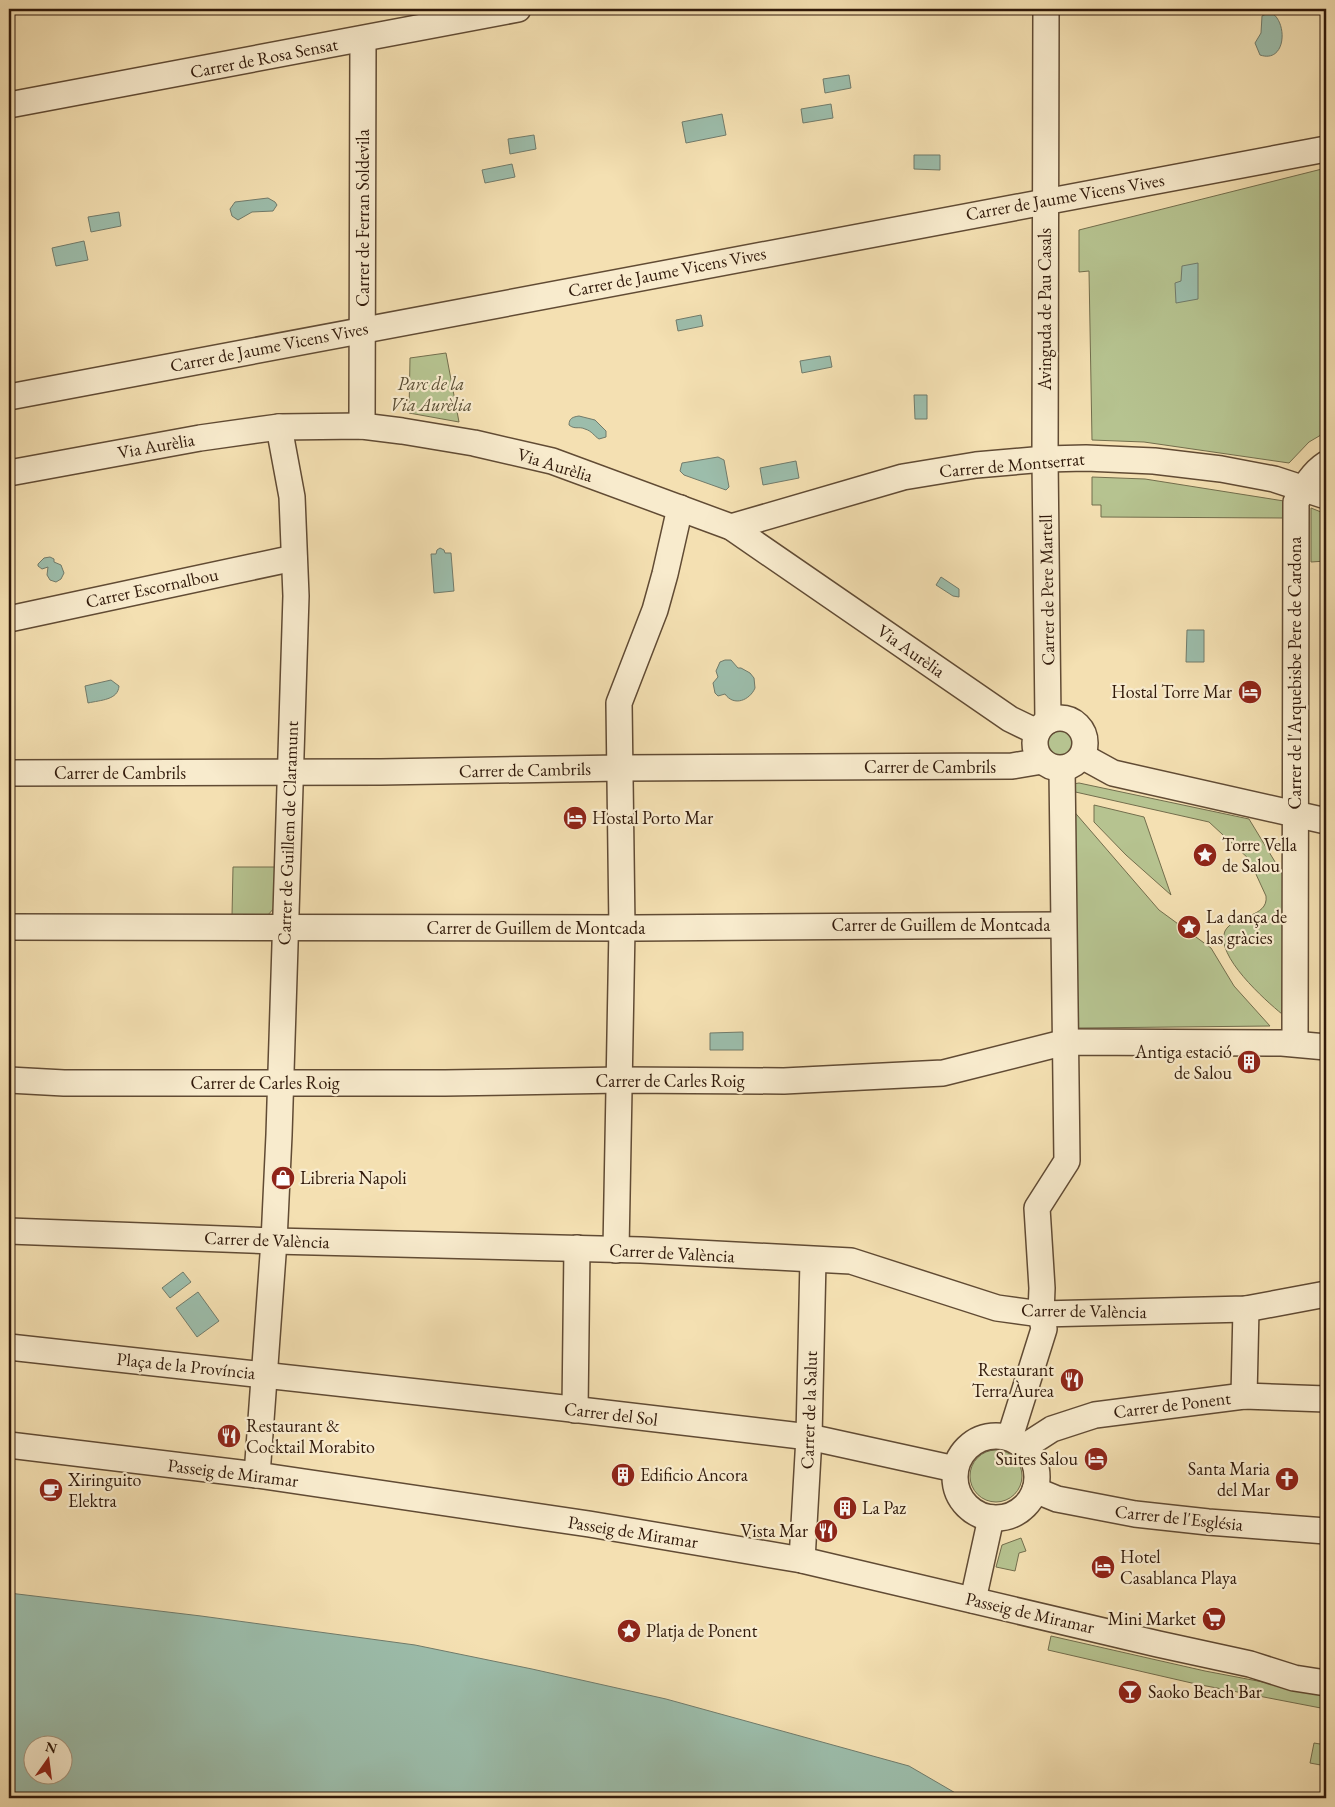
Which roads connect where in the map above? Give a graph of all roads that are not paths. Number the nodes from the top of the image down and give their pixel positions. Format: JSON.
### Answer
{"nodes":[{"id":1,"x":518,"y":9,"type":"edge"},
{"id":2,"x":1046,"y":9,"type":"edge"},
{"id":3,"x":1061,"y":9,"type":"edge"},
{"id":4,"x":364,"y":39,"type":"junction"},
{"id":5,"x":9,"y":105,"type":"edge"},
{"id":6,"x":1326,"y":148,"type":"edge"},
{"id":7,"x":1053,"y":200,"type":"junction"},
{"id":8,"x":363,"y":329,"type":"junction"},
{"id":9,"x":9,"y":397,"type":"edge"},
{"id":10,"x":279,"y":426,"type":"junction"},
{"id":11,"x":362,"y":426,"type":"junction"},
{"id":12,"x":1052,"y":459,"type":"junction"},
{"id":13,"x":1326,"y":464,"type":"edge"},
{"id":14,"x":9,"y":473,"type":"edge"},
{"id":15,"x":1315,"y":491,"type":"edge"},
{"id":16,"x":680,"y":508,"type":"junction"},
{"id":17,"x":731,"y":527,"type":"junction"},
{"id":18,"x":294,"y":558,"type":"junction"},
{"id":19,"x":9,"y":619,"type":"edge"},
{"id":20,"x":1050,"y":724,"type":"junction"},
{"id":21,"x":1062,"y":762,"type":"junction"},
{"id":22,"x":620,"y":768,"type":"junction"},
{"id":23,"x":289,"y":772,"type":"junction"},
{"id":24,"x":9,"y":773,"type":"edge"},
{"id":25,"x":1294,"y":815,"type":"junction"},
{"id":26,"x":1326,"y":821,"type":"edge"},
{"id":27,"x":1063,"y":925,"type":"junction"},
{"id":28,"x":9,"y":927,"type":"edge"},
{"id":29,"x":285,"y":928,"type":"junction"},
{"id":30,"x":622,"y":928,"type":"junction"},
{"id":31,"x":1066,"y":1042,"type":"junction"},
{"id":32,"x":1295,"y":1043,"type":"junction"},
{"id":33,"x":1326,"y":1047,"type":"edge"},
{"id":34,"x":9,"y":1080,"type":"edge"},
{"id":35,"x":620,"y":1080,"type":"junction"},
{"id":36,"x":280,"y":1083,"type":"junction"},
{"id":37,"x":9,"y":1231,"type":"edge"},
{"id":38,"x":274,"y":1240,"type":"junction"},
{"id":39,"x":577,"y":1248,"type":"junction"},
{"id":40,"x":616,"y":1250,"type":"junction"},
{"id":41,"x":813,"y":1260,"type":"junction"},
{"id":42,"x":1326,"y":1294,"type":"edge"},
{"id":43,"x":1246,"y":1309,"type":"junction"},
{"id":44,"x":1041,"y":1314,"type":"junction"},
{"id":45,"x":9,"y":1347,"type":"edge"},
{"id":46,"x":264,"y":1375,"type":"junction"},
{"id":47,"x":1244,"y":1396,"type":"junction"},
{"id":48,"x":1326,"y":1399,"type":"edge"},
{"id":49,"x":575,"y":1410,"type":"junction"},
{"id":50,"x":809,"y":1438,"type":"junction"},
{"id":51,"x":1017,"y":1442,"type":"junction"},
{"id":52,"x":9,"y":1445,"type":"edge"},
{"id":53,"x":955,"y":1469,"type":"junction"},
{"id":54,"x":257,"y":1475,"type":"junction"},
{"id":55,"x":1035,"y":1490,"type":"junction"},
{"id":56,"x":991,"y":1518,"type":"junction"},
{"id":57,"x":1326,"y":1531,"type":"edge"},
{"id":58,"x":802,"y":1560,"type":"junction"},
{"id":59,"x":973,"y":1600,"type":"junction"},
{"id":60,"x":1250,"y":1664,"type":"junction"},
{"id":61,"x":1326,"y":1672,"type":"edge"},
{"id":62,"x":1326,"y":1683,"type":"edge"}],
"edges":[{"from":1,"to":4,"type":"street","name":"Carrer de Rosa Sensat"},
{"from":2,"to":7,"type":"street","name":"Avinguda de Pau Casals"},
{"from":3,"to":7,"type":"street","name":"Avinguda de Pau Casals"},
{"from":4,"to":5,"type":"street","name":"Carrer de Rosa Sensat"},
{"from":4,"to":8,"type":"street","name":"Carrer de Ferran Soldevila"},
{"from":6,"to":7,"type":"street","name":"Carrer de Jaume Vicens Vives"},
{"from":7,"to":8,"type":"street","name":"Carrer de Jaume Vicens Vives"},
{"from":7,"to":12,"type":"street","name":"Avinguda de Pau Casals"},
{"from":8,"to":9,"type":"street","name":"Carrer de Jaume Vicens Vives"},
{"from":8,"to":11,"type":"street","name":"Carrer de Ferran Soldevila"},
{"from":10,"to":11,"type":"street","name":"Via Aurèlia"},
{"from":10,"to":14,"type":"street","name":"Via Aurèlia"},
{"from":10,"to":18,"type":"street","name":"Carrer de Guillem de Claramunt"},
{"from":11,"to":16,"type":"street","name":"Via Aurèlia"},
{"from":12,"to":15,"type":"street","name":"Carrer de Montserrat"},
{"from":12,"to":17,"type":"street","name":"Carrer de Montserrat"},
{"from":12,"to":20,"type":"street","name":"Carrer de Pere Martell"},
{"from":13,"to":15,"type":"street","name":"Carrer de l'Arquebisbe Pere de Cardona"},
{"from":15,"to":25,"type":"street","name":"Carrer de l'Arquebisbe Pere de Cardona"},
{"from":16,"to":17,"type":"street","name":"Via Aurèlia"},
{"from":16,"to":22,"type":"street"},
{"from":17,"to":20,"type":"street","name":"Via Aurèlia"},
{"from":18,"to":19,"type":"street","name":"Carrer Escornalbou"},
{"from":18,"to":23,"type":"street","name":"Carrer de Guillem de Claramunt"},
{"from":20,"to":21,"type":"street"},
{"from":20,"to":21,"type":"street","name":"Via Aurèlia"},
{"from":21,"to":22,"type":"street","name":"Carrer de Cambrils"},
{"from":21,"to":25,"type":"street"},
{"from":21,"to":27,"type":"street"},
{"from":22,"to":23,"type":"street","name":"Carrer de Cambrils"},
{"from":22,"to":30,"type":"street"},
{"from":23,"to":24,"type":"street","name":"Carrer de Cambrils"},
{"from":23,"to":29,"type":"street","name":"Carrer de Guillem de Claramunt"},
{"from":25,"to":26,"type":"street"},
{"from":25,"to":32,"type":"street","name":"Carrer de l'Arquebisbe Pere de Cardona"},
{"from":27,"to":30,"type":"street","name":"Carrer de Guillem de Montcada"},
{"from":27,"to":31,"type":"street"},
{"from":28,"to":29,"type":"street","name":"Carrer de Guillem de Montcada"},
{"from":29,"to":30,"type":"street","name":"Carrer de Guillem de Montcada"},
{"from":29,"to":36,"type":"street","name":"Carrer de Guillem de Claramunt"},
{"from":30,"to":35,"type":"street"},
{"from":31,"to":32,"type":"street","name":"Carrer de Carles Roig"},
{"from":31,"to":35,"type":"street","name":"Carrer de Carles Roig"},
{"from":31,"to":44,"type":"street"},
{"from":32,"to":33,"type":"street","name":"Carrer de Carles Roig"},
{"from":34,"to":36,"type":"street","name":"Carrer de Carles Roig"},
{"from":35,"to":36,"type":"street","name":"Carrer de Carles Roig"},
{"from":35,"to":40,"type":"street"},
{"from":36,"to":38,"type":"street","name":"Carrer de Guillem de Claramunt"},
{"from":37,"to":38,"type":"street","name":"Carrer de València"},
{"from":38,"to":39,"type":"street","name":"Carrer de València"},
{"from":38,"to":46,"type":"street","name":"Plaça de la Província"},
{"from":39,"to":40,"type":"street","name":"Carrer de València"},
{"from":39,"to":49,"type":"street"},
{"from":40,"to":41,"type":"street","name":"Carrer de València"},
{"from":41,"to":44,"type":"street","name":"Carrer de València"},
{"from":41,"to":50,"type":"street","name":"Carrer de la Salut"},
{"from":42,"to":43,"type":"street","name":"Carrer de València"},
{"from":43,"to":44,"type":"street","name":"Carrer de València"},
{"from":43,"to":47,"type":"street"},
{"from":44,"to":51,"type":"street"},
{"from":45,"to":46,"type":"street","name":"Plaça de la Província"},
{"from":46,"to":49,"type":"street","name":"Carrer del Sol"},
{"from":46,"to":54,"type":"street"},
{"from":47,"to":48,"type":"street","name":"Carrer de Ponent"},
{"from":47,"to":51,"type":"street","name":"Carrer de Ponent"},
{"from":49,"to":50,"type":"street","name":"Carrer del Sol"},
{"from":50,"to":53,"type":"street","name":"Carrer del Sol"},
{"from":50,"to":58,"type":"street","name":"Carrer de la Salut"},
{"from":51,"to":53,"type":"street"},
{"from":51,"to":55,"type":"street"},
{"from":52,"to":54,"type":"street","name":"Passeig de Miramar"},
{"from":53,"to":56,"type":"street"},
{"from":54,"to":58,"type":"street","name":"Passeig de Miramar"},
{"from":55,"to":56,"type":"street"},
{"from":55,"to":57,"type":"street","name":"Carrer de l'Església"},
{"from":56,"to":59,"type":"street"},
{"from":58,"to":59,"type":"street","name":"Passeig de Miramar"},
{"from":59,"to":60,"type":"street","name":"Passeig de Miramar"},
{"from":60,"to":61,"type":"street","name":"Passeig de Miramar"},
{"from":60,"to":62,"type":"street","name":"Passeig de Miramar"}]}
